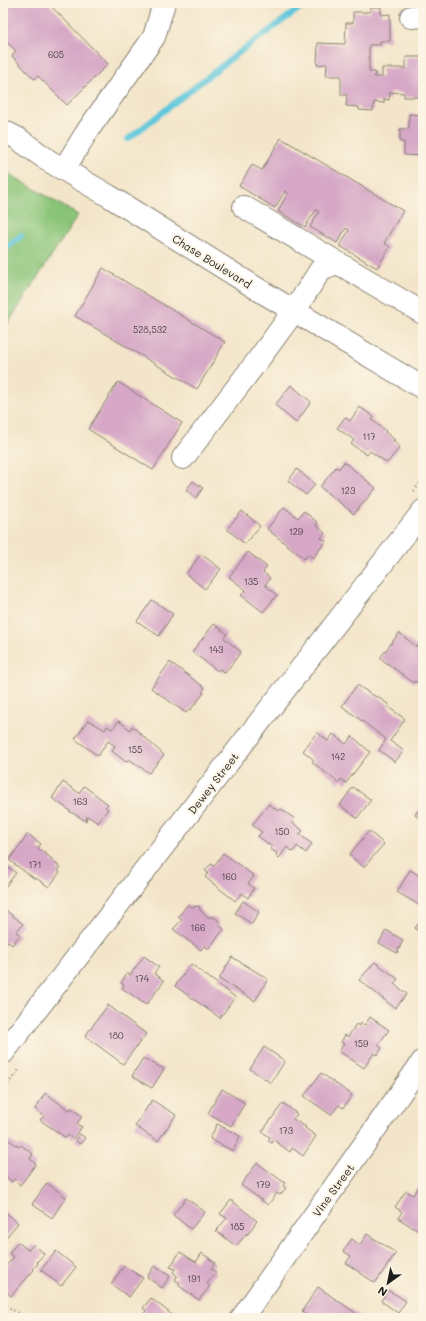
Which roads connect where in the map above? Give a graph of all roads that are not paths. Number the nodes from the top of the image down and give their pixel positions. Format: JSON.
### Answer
{"nodes":[{"id":1,"x":164,"y":3,"type":"edge"},
{"id":2,"x":3,"y":131,"type":"edge"},
{"id":3,"x":64,"y":169,"type":"junction"},
{"id":4,"x":244,"y":207,"type":"dead end"},
{"id":5,"x":338,"y":264,"type":"junction"},
{"id":6,"x":294,"y":311,"type":"junction"},
{"id":7,"x":423,"y":313,"type":"edge"},
{"id":8,"x":423,"y":388,"type":"edge"},
{"id":9,"x":183,"y":458,"type":"dead end"},
{"id":10,"x":423,"y":512,"type":"edge"},
{"id":11,"x":3,"y":1053,"type":"edge"},
{"id":12,"x":423,"y":1061,"type":"edge"},
{"id":13,"x":242,"y":1318,"type":"edge"}],
"edges":[{"from":1,"to":3,"type":"street"},
{"from":2,"to":3,"type":"street","name":"Chase Boulevard"},
{"from":3,"to":6,"type":"street","name":"Chase Boulevard"},
{"from":4,"to":5,"type":"street"},
{"from":5,"to":6,"type":"street"},
{"from":5,"to":7,"type":"street"},
{"from":6,"to":8,"type":"street","name":"Chase Boulevard"},
{"from":6,"to":9,"type":"street"},
{"from":10,"to":11,"type":"street","name":"Dewey Street"},
{"from":12,"to":13,"type":"street","name":"Vine Street"}]}
